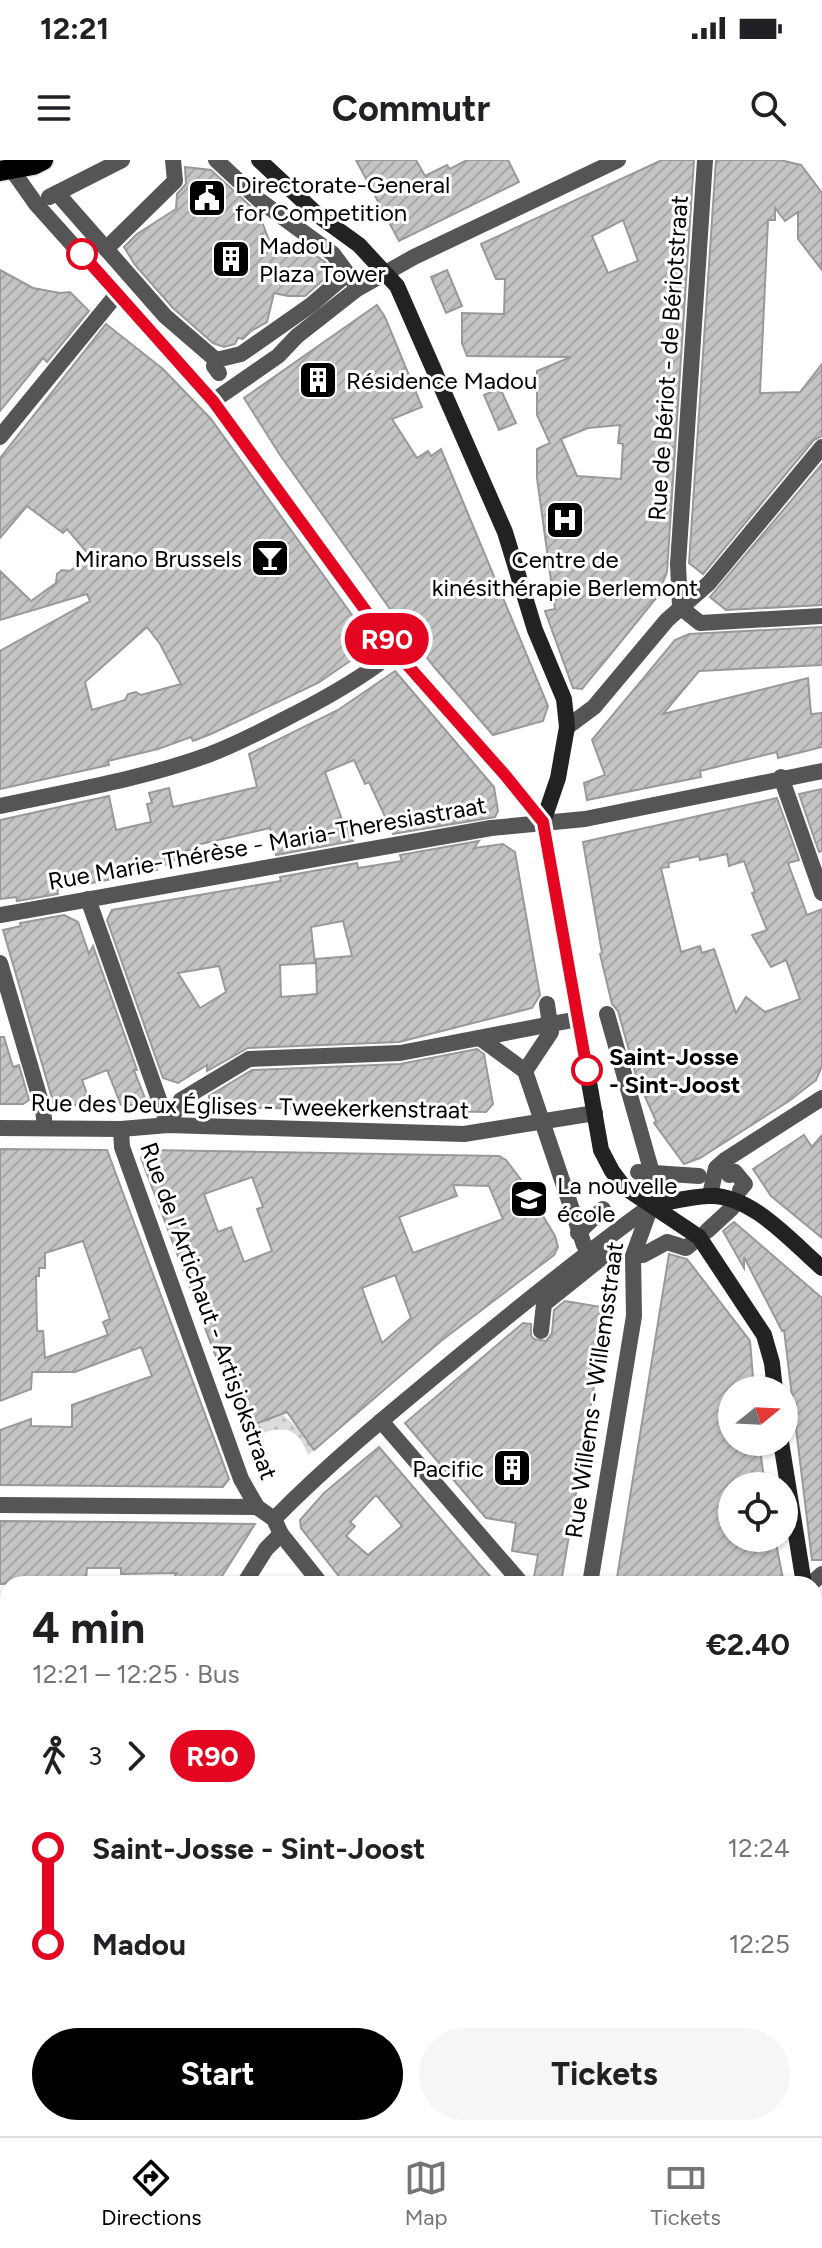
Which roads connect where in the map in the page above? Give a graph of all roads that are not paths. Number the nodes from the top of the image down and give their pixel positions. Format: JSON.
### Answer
{"nodes":[{"id":1,"x":43,"y":160,"type":"edge"},
{"id":2,"x":122,"y":160,"type":"edge"},
{"id":3,"x":173,"y":160,"type":"edge"},
{"id":4,"x":216,"y":160,"type":"edge"},
{"id":5,"x":259,"y":160,"type":"edge"},
{"id":6,"x":618,"y":160,"type":"edge"},
{"id":7,"x":705,"y":160,"type":"edge"},
{"id":8,"x":6,"y":167,"type":"edge"},
{"id":9,"x":106,"y":249,"type":"junction"},
{"id":10,"x":386,"y":273,"type":"junction"},
{"id":11,"x":117,"y":294,"type":"junction"},
{"id":12,"x":213,"y":401,"type":"junction"},
{"id":13,"x":0,"y":437,"type":"edge"},
{"id":14,"x":822,"y":447,"type":"edge"},
{"id":15,"x":680,"y":607,"type":"junction"},
{"id":16,"x":822,"y":616,"type":"edge"},
{"id":17,"x":395,"y":651,"type":"junction"},
{"id":18,"x":567,"y":727,"type":"junction"},
{"id":19,"x":822,"y":771,"type":"edge"},
{"id":20,"x":781,"y":777,"type":"junction"},
{"id":21,"x":0,"y":806,"type":"edge"},
{"id":22,"x":543,"y":822,"type":"junction"},
{"id":23,"x":822,"y":893,"type":"edge"},
{"id":24,"x":88,"y":899,"type":"junction"},
{"id":25,"x":0,"y":915,"type":"edge"},
{"id":26,"x":0,"y":963,"type":"edge"},
{"id":27,"x":547,"y":1004,"type":"dead end"},
{"id":28,"x":607,"y":1014,"type":"dead end"},
{"id":29,"x":578,"y":1019,"type":"junction"},
{"id":30,"x":550,"y":1024,"type":"junction"},
{"id":31,"x":480,"y":1038,"type":"junction"},
{"id":32,"x":525,"y":1071,"type":"junction"},
{"id":33,"x":822,"y":1098,"type":"edge"},
{"id":34,"x":595,"y":1113,"type":"junction"},
{"id":35,"x":542,"y":1122,"type":"junction"},
{"id":36,"x":168,"y":1125,"type":"junction"},
{"id":37,"x":0,"y":1128,"type":"edge"},
{"id":38,"x":45,"y":1128,"type":"junction"},
{"id":39,"x":121,"y":1129,"type":"junction"},
{"id":40,"x":729,"y":1175,"type":"dead end"},
{"id":41,"x":699,"y":1176,"type":"dead end"},
{"id":42,"x":740,"y":1190,"type":"dead end"},
{"id":43,"x":710,"y":1195,"type":"junction"},
{"id":44,"x":652,"y":1205,"type":"junction"},
{"id":45,"x":732,"y":1208,"type":"dead end"},
{"id":46,"x":603,"y":1209,"type":"dead end"},
{"id":47,"x":707,"y":1231,"type":"dead end"},
{"id":48,"x":691,"y":1244,"type":"dead end"},
{"id":49,"x":590,"y":1248,"type":"junction"},
{"id":50,"x":643,"y":1255,"type":"dead end"},
{"id":51,"x":622,"y":1257,"type":"dead end"},
{"id":52,"x":822,"y":1268,"type":"edge"},
{"id":53,"x":541,"y":1331,"type":"dead end"},
{"id":54,"x":773,"y":1376,"type":"edge"},
{"id":55,"x":381,"y":1421,"type":"junction"},
{"id":56,"x":783,"y":1456,"type":"edge"},
{"id":57,"x":0,"y":1505,"type":"edge"},
{"id":58,"x":257,"y":1507,"type":"junction"},
{"id":59,"x":278,"y":1526,"type":"junction"},
{"id":60,"x":249,"y":1576,"type":"edge"},
{"id":61,"x":315,"y":1576,"type":"edge"},
{"id":62,"x":515,"y":1576,"type":"edge"},
{"id":63,"x":591,"y":1576,"type":"edge"},
{"id":64,"x":803,"y":1576,"type":"edge"}],
"edges":[{"from":1,"to":8,"type":"main road"},
{"from":2,"to":9,"type":"street"},
{"from":3,"to":9,"type":"street"},
{"from":4,"to":9,"type":"street"},
{"from":5,"to":10,"type":"main road"},
{"from":6,"to":10,"type":"street"},
{"from":7,"to":15,"type":"street","name":"Rue de Bériot - de Bériotstraat"},
{"from":8,"to":11,"type":"street"},
{"from":10,"to":12,"type":"street"},
{"from":10,"to":18,"type":"main road"},
{"from":11,"to":12,"type":"street"},
{"from":11,"to":13,"type":"street"},
{"from":12,"to":17,"type":"street"},
{"from":14,"to":15,"type":"street"},
{"from":15,"to":16,"type":"street"},
{"from":15,"to":18,"type":"street"},
{"from":17,"to":21,"type":"street"},
{"from":17,"to":22,"type":"street"},
{"from":18,"to":22,"type":"main road"},
{"from":19,"to":20,"type":"street","name":"Rue Marie-Thérèse - Maria-Theresiastraat"},
{"from":20,"to":22,"type":"street","name":"Rue Marie-Thérèse - Maria-Theresiastraat"},
{"from":20,"to":23,"type":"street"},
{"from":22,"to":24,"type":"street","name":"Rue Marie-Thérèse - Maria-Theresiastraat"},
{"from":22,"to":29,"type":"main road"},
{"from":24,"to":25,"type":"street","name":"Rue Marie-Thérèse - Maria-Theresiastraat"},
{"from":24,"to":36,"type":"street"},
{"from":26,"to":38,"type":"street"},
{"from":27,"to":30,"type":"street"},
{"from":28,"to":41,"type":"street"},
{"from":29,"to":30,"type":"street"},
{"from":29,"to":34,"type":"main road"},
{"from":30,"to":31,"type":"street"},
{"from":30,"to":32,"type":"street"},
{"from":31,"to":32,"type":"street"},
{"from":31,"to":36,"type":"street"},
{"from":32,"to":35,"type":"street"},
{"from":33,"to":43,"type":"street"},
{"from":34,"to":35,"type":"street","name":"Rue des Deux Églises - Tweekerkenstraat"},
{"from":34,"to":44,"type":"main road"},
{"from":35,"to":36,"type":"street","name":"Rue des Deux Églises - Tweekerkenstraat"},
{"from":35,"to":49,"type":"street"},
{"from":36,"to":39,"type":"street","name":"Rue des Deux Églises - Tweekerkenstraat"},
{"from":37,"to":38,"type":"street","name":"Rue des Deux Églises - Tweekerkenstraat"},
{"from":38,"to":39,"type":"street","name":"Rue des Deux Églises - Tweekerkenstraat"},
{"from":39,"to":58,"type":"street","name":"Rue de l'Artichaut - Artisjokstraat"},
{"from":40,"to":42,"type":"street"},
{"from":43,"to":44,"type":"main road"},
{"from":43,"to":52,"type":"main road"},
{"from":44,"to":49,"type":"street"},
{"from":44,"to":54,"type":"main road"},
{"from":44,"to":63,"type":"street","name":"Rue Willems - Willemsstraat"},
{"from":45,"to":47,"type":"street"},
{"from":46,"to":49,"type":"street"},
{"from":48,"to":50,"type":"street"},
{"from":49,"to":51,"type":"street"},
{"from":49,"to":53,"type":"street"},
{"from":49,"to":55,"type":"street"},
{"from":55,"to":59,"type":"street"},
{"from":55,"to":62,"type":"street"},
{"from":56,"to":64,"type":"main road"},
{"from":57,"to":58,"type":"street"},
{"from":58,"to":59,"type":"street"},
{"from":59,"to":60,"type":"street"},
{"from":59,"to":61,"type":"street"}]}
